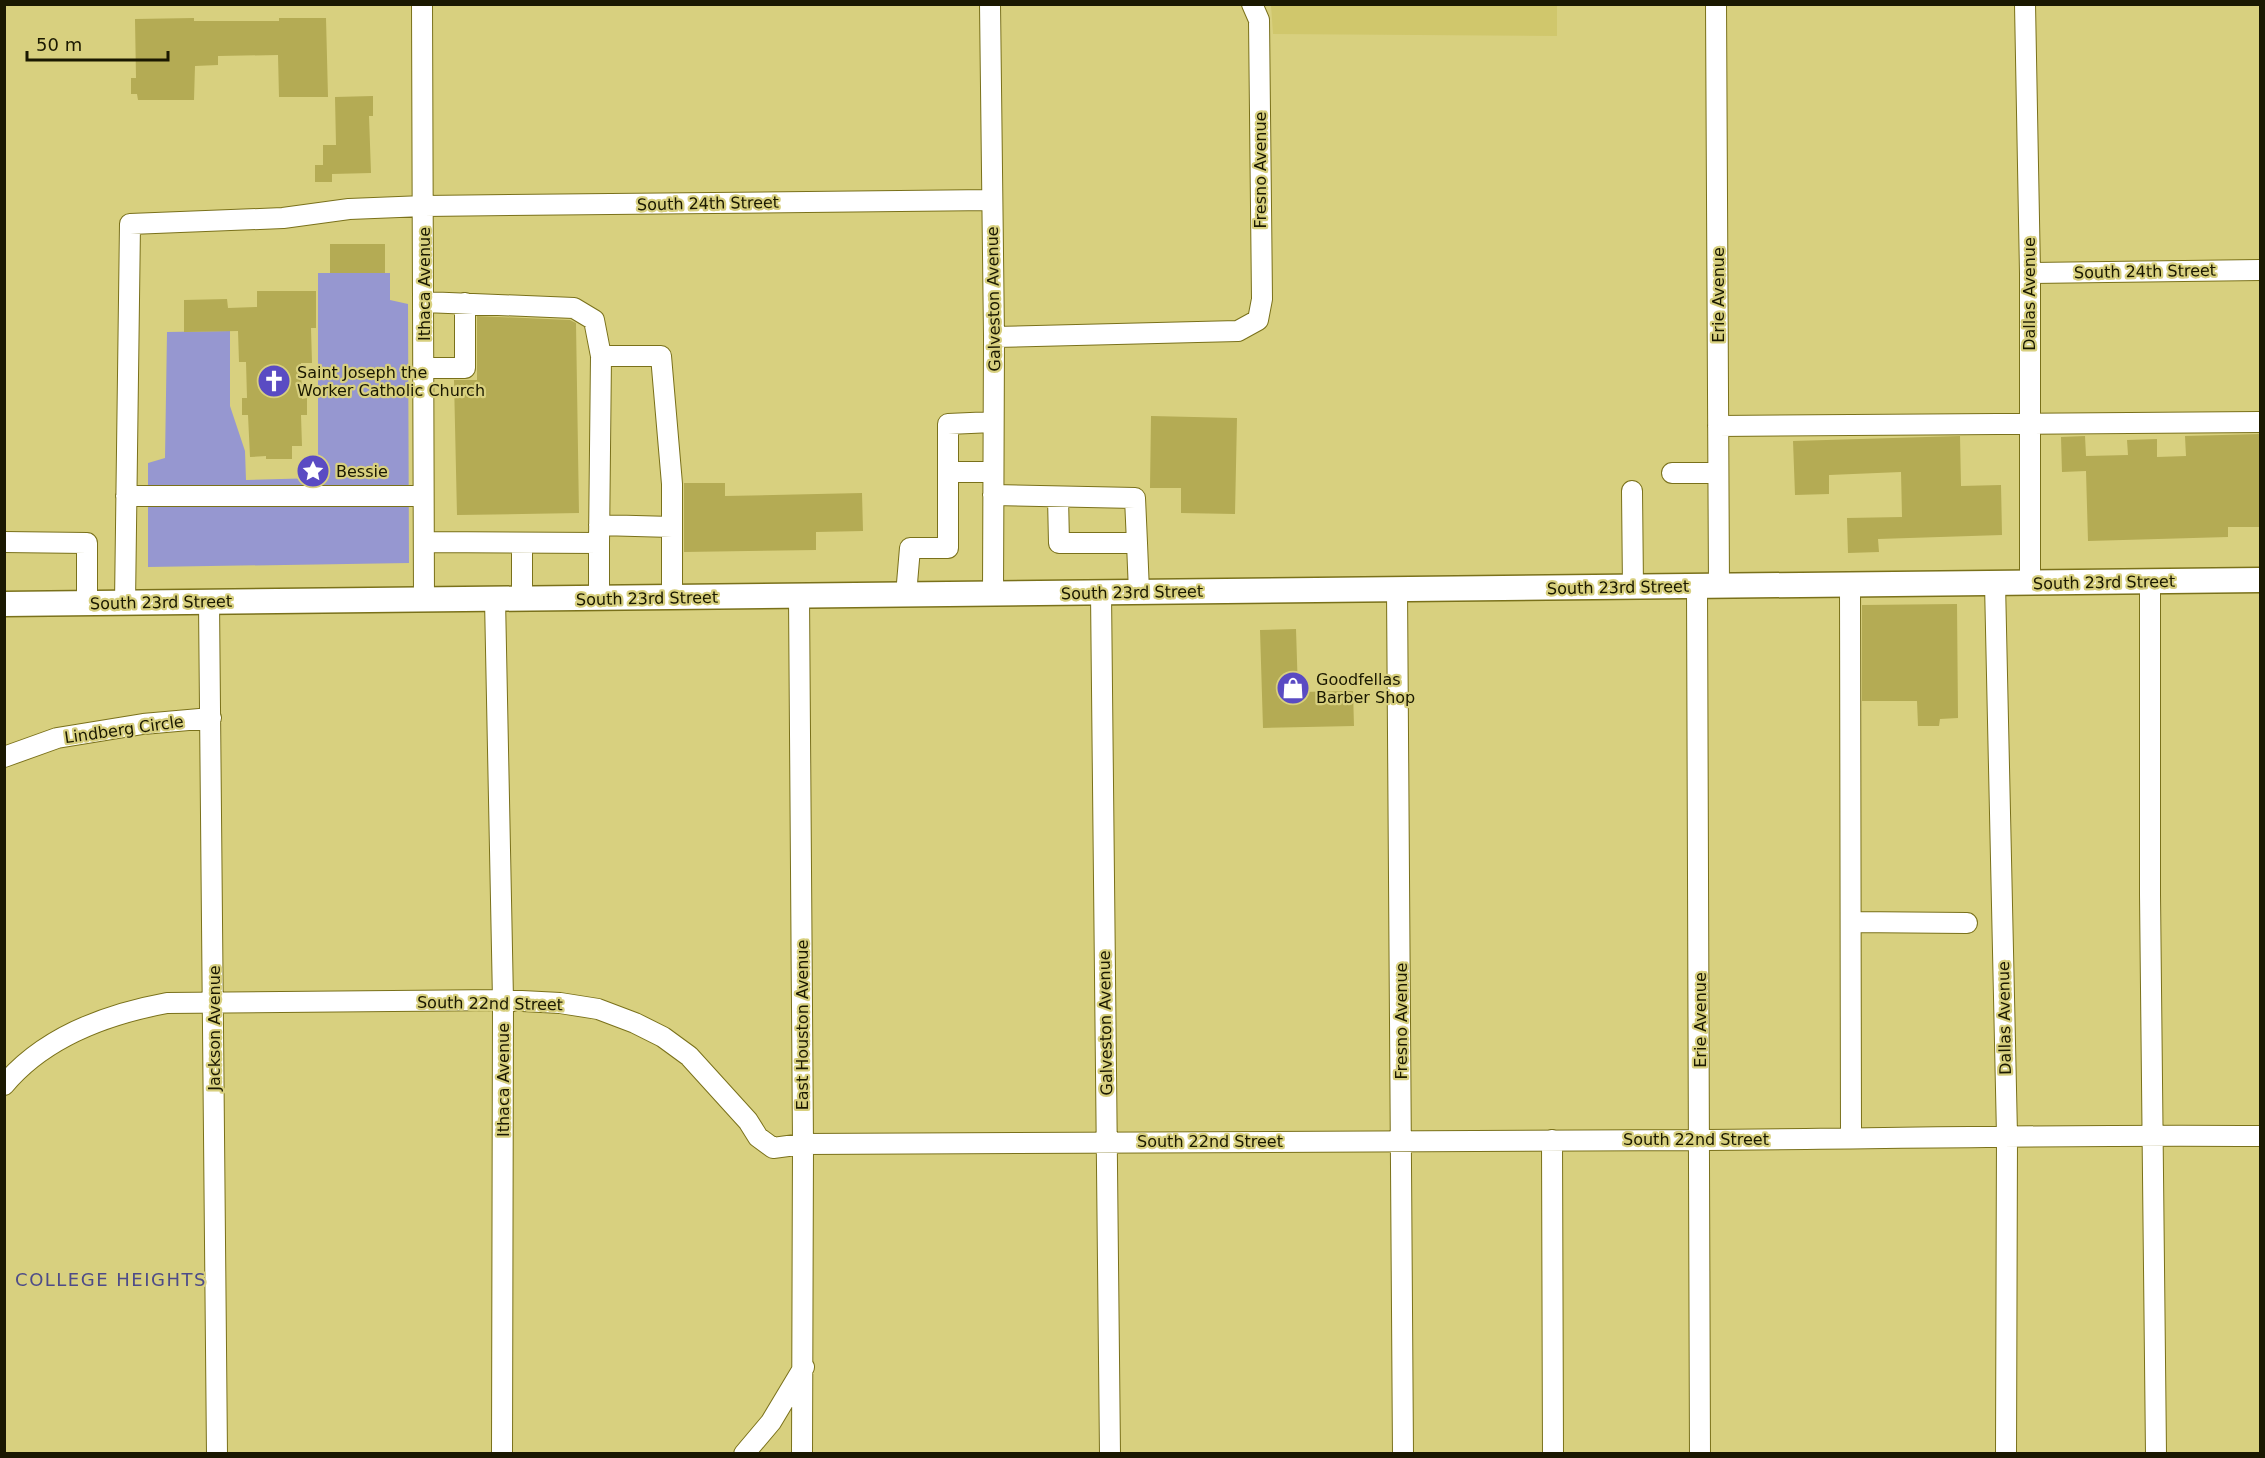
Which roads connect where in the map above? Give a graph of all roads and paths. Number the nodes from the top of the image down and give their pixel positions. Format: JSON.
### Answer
{"nodes":[{"id":1,"x":422,"y":4,"type":"edge"},
{"id":2,"x":990,"y":4,"type":"edge"},
{"id":3,"x":1716,"y":4,"type":"edge"},
{"id":4,"x":2025,"y":4,"type":"edge"},
{"id":5,"x":1256,"y":12,"type":"edge"},
{"id":6,"x":991,"y":200,"type":"junction"},
{"id":7,"x":424,"y":206,"type":"junction"},
{"id":8,"x":2260,"y":270,"type":"edge"},
{"id":9,"x":2030,"y":273,"type":"junction"},
{"id":10,"x":424,"y":302,"type":"junction"},
{"id":11,"x":465,"y":303,"type":"junction"},
{"id":12,"x":994,"y":337,"type":"junction"},
{"id":13,"x":601,"y":356,"type":"junction"},
{"id":14,"x":424,"y":368,"type":"junction"},
{"id":15,"x":993,"y":422,"type":"junction"},
{"id":16,"x":2260,"y":422,"type":"edge"},
{"id":17,"x":2030,"y":424,"type":"junction"},
{"id":18,"x":1718,"y":426,"type":"junction"},
{"id":19,"x":948,"y":472,"type":"junction"},
{"id":20,"x":993,"y":472,"type":"junction"},
{"id":21,"x":1672,"y":473,"type":"dead end"},
{"id":22,"x":1718,"y":473,"type":"junction"},
{"id":23,"x":1632,"y":491,"type":"dead end"},
{"id":24,"x":993,"y":495,"type":"junction"},
{"id":25,"x":126,"y":496,"type":"junction"},
{"id":26,"x":423,"y":496,"type":"junction"},
{"id":27,"x":1058,"y":496,"type":"junction"},
{"id":28,"x":672,"y":527,"type":"junction"},
{"id":29,"x":599,"y":534,"type":"junction"},
{"id":30,"x":4,"y":542,"type":"edge"},
{"id":31,"x":424,"y":542,"type":"junction"},
{"id":32,"x":522,"y":543,"type":"junction"},
{"id":33,"x":1137,"y":543,"type":"junction"},
{"id":34,"x":2260,"y":580,"type":"edge"},
{"id":35,"x":2150,"y":582,"type":"junction"},
{"id":36,"x":1995,"y":583,"type":"junction"},
{"id":37,"x":2031,"y":583,"type":"junction"},
{"id":38,"x":1850,"y":585,"type":"junction"},
{"id":39,"x":1708,"y":586,"type":"junction"},
{"id":40,"x":1633,"y":587,"type":"junction"},
{"id":41,"x":1397,"y":589,"type":"junction"},
{"id":42,"x":1101,"y":592,"type":"junction"},
{"id":43,"x":1139,"y":592,"type":"junction"},
{"id":44,"x":993,"y":594,"type":"junction"},
{"id":45,"x":906,"y":595,"type":"junction"},
{"id":46,"x":799,"y":596,"type":"junction"},
{"id":47,"x":672,"y":597,"type":"junction"},
{"id":48,"x":600,"y":598,"type":"junction"},
{"id":49,"x":495,"y":599,"type":"junction"},
{"id":50,"x":522,"y":599,"type":"junction"},
{"id":51,"x":424,"y":600,"type":"junction"},
{"id":52,"x":209,"y":602,"type":"junction"},
{"id":53,"x":87,"y":603,"type":"junction"},
{"id":54,"x":125,"y":603,"type":"junction"},
{"id":55,"x":4,"y":604,"type":"edge"},
{"id":56,"x":211,"y":718,"type":"junction"},
{"id":57,"x":4,"y":757,"type":"edge"},
{"id":58,"x":1851,"y":922,"type":"junction"},
{"id":59,"x":1967,"y":922,"type":"dead end"},
{"id":60,"x":503,"y":1000,"type":"junction"},
{"id":61,"x":214,"y":1002,"type":"junction"},
{"id":62,"x":4,"y":1085,"type":"edge"},
{"id":63,"x":2007,"y":1135,"type":"junction"},
{"id":64,"x":2153,"y":1135,"type":"junction"},
{"id":65,"x":2260,"y":1136,"type":"edge"},
{"id":66,"x":1851,"y":1138,"type":"junction"},
{"id":67,"x":1402,"y":1139,"type":"junction"},
{"id":68,"x":1552,"y":1140,"type":"junction"},
{"id":69,"x":1700,"y":1140,"type":"junction"},
{"id":70,"x":1106,"y":1142,"type":"junction"},
{"id":71,"x":803,"y":1144,"type":"junction"},
{"id":72,"x":804,"y":1367,"type":"junction"},
{"id":73,"x":217,"y":1454,"type":"edge"},
{"id":74,"x":502,"y":1454,"type":"edge"},
{"id":75,"x":744,"y":1454,"type":"edge"},
{"id":76,"x":802,"y":1454,"type":"edge"},
{"id":77,"x":1110,"y":1454,"type":"edge"},
{"id":78,"x":1403,"y":1454,"type":"edge"},
{"id":79,"x":1553,"y":1454,"type":"edge"},
{"id":80,"x":1700,"y":1454,"type":"edge"},
{"id":81,"x":2006,"y":1454,"type":"edge"},
{"id":82,"x":2156,"y":1454,"type":"edge"}],
"edges":[{"from":1,"to":7,"type":"street","name":"Ithaca Avenue"},
{"from":2,"to":6,"type":"street","name":"Galveston Avenue"},
{"from":3,"to":18,"type":"street","name":"Erie Avenue"},
{"from":4,"to":9,"type":"street","name":"Dallas Avenue"},
{"from":5,"to":12,"type":"street","name":"Fresno Avenue"},
{"from":6,"to":7,"type":"street","name":"South 24th Street"},
{"from":6,"to":12,"type":"street","name":"Galveston Avenue"},
{"from":7,"to":10,"type":"street","name":"Ithaca Avenue"},
{"from":7,"to":25,"type":"street","name":"South 24th Street"},
{"from":8,"to":9,"type":"street","name":"South 24th Street"},
{"from":9,"to":17,"type":"street","name":"Dallas Avenue"},
{"from":10,"to":11,"type":"street"},
{"from":10,"to":14,"type":"street","name":"Ithaca Avenue"},
{"from":11,"to":13,"type":"street"},
{"from":11,"to":14,"type":"street"},
{"from":12,"to":15,"type":"street","name":"Galveston Avenue"},
{"from":13,"to":28,"type":"street"},
{"from":13,"to":29,"type":"street"},
{"from":14,"to":26,"type":"street","name":"Ithaca Avenue"},
{"from":15,"to":19,"type":"street"},
{"from":15,"to":20,"type":"street","name":"Galveston Avenue"},
{"from":16,"to":17,"type":"street"},
{"from":17,"to":18,"type":"street"},
{"from":17,"to":37,"type":"street","name":"Dallas Avenue"},
{"from":18,"to":22,"type":"street","name":"Erie Avenue"},
{"from":19,"to":20,"type":"street"},
{"from":19,"to":45,"type":"street"},
{"from":20,"to":24,"type":"street","name":"Galveston Avenue"},
{"from":21,"to":22,"type":"street"},
{"from":22,"to":39,"type":"street","name":"Erie Avenue"},
{"from":23,"to":40,"type":"street"},
{"from":24,"to":27,"type":"street"},
{"from":24,"to":44,"type":"street","name":"Galveston Avenue"},
{"from":25,"to":26,"type":"street"},
{"from":25,"to":54,"type":"street"},
{"from":26,"to":31,"type":"street","name":"Ithaca Avenue"},
{"from":27,"to":33,"type":"street"},
{"from":27,"to":33,"type":"street"},
{"from":28,"to":29,"type":"street"},
{"from":28,"to":47,"type":"street"},
{"from":29,"to":32,"type":"street"},
{"from":29,"to":48,"type":"street"},
{"from":30,"to":53,"type":"street"},
{"from":31,"to":32,"type":"street"},
{"from":31,"to":51,"type":"street","name":"Ithaca Avenue"},
{"from":32,"to":50,"type":"street"},
{"from":33,"to":43,"type":"street"},
{"from":34,"to":35,"type":"main road","name":"South 23rd Street"},
{"from":35,"to":37,"type":"main road","name":"South 23rd Street"},
{"from":35,"to":64,"type":"street"},
{"from":36,"to":37,"type":"main road","name":"South 23rd Street"},
{"from":36,"to":38,"type":"main road","name":"South 23rd Street"},
{"from":36,"to":63,"type":"street","name":"Dallas Avenue"},
{"from":38,"to":39,"type":"main road","name":"South 23rd Street"},
{"from":38,"to":58,"type":"street"},
{"from":39,"to":40,"type":"main road","name":"South 23rd Street"},
{"from":39,"to":69,"type":"street","name":"Erie Avenue"},
{"from":40,"to":41,"type":"main road","name":"South 23rd Street"},
{"from":41,"to":43,"type":"main road","name":"South 23rd Street"},
{"from":41,"to":67,"type":"street","name":"Fresno Avenue"},
{"from":42,"to":43,"type":"main road","name":"South 23rd Street"},
{"from":42,"to":44,"type":"main road","name":"South 23rd Street"},
{"from":42,"to":70,"type":"street","name":"Galveston Avenue"},
{"from":44,"to":45,"type":"main road","name":"South 23rd Street"},
{"from":45,"to":46,"type":"main road","name":"South 23rd Street"},
{"from":46,"to":47,"type":"main road","name":"South 23rd Street"},
{"from":46,"to":71,"type":"street","name":"East Houston Avenue"},
{"from":47,"to":48,"type":"main road","name":"South 23rd Street"},
{"from":48,"to":50,"type":"main road","name":"South 23rd Street"},
{"from":49,"to":50,"type":"main road","name":"South 23rd Street"},
{"from":49,"to":51,"type":"main road","name":"South 23rd Street"},
{"from":49,"to":60,"type":"street","name":"Ithaca Avenue"},
{"from":51,"to":52,"type":"main road","name":"South 23rd Street"},
{"from":52,"to":54,"type":"main road","name":"South 23rd Street"},
{"from":52,"to":56,"type":"street","name":"Jackson Avenue"},
{"from":53,"to":54,"type":"main road","name":"South 23rd Street"},
{"from":53,"to":55,"type":"main road","name":"South 23rd Street"},
{"from":56,"to":57,"type":"street","name":"Lindberg Circle"},
{"from":56,"to":61,"type":"street","name":"Jackson Avenue"},
{"from":58,"to":59,"type":"street"},
{"from":58,"to":66,"type":"street"},
{"from":60,"to":61,"type":"street","name":"South 22nd Street"},
{"from":60,"to":71,"type":"street","name":"South 22nd Street"},
{"from":60,"to":74,"type":"street","name":"Ithaca Avenue"},
{"from":61,"to":62,"type":"street","name":"South 22nd Street"},
{"from":61,"to":73,"type":"street","name":"Jackson Avenue"},
{"from":63,"to":64,"type":"street","name":"South 22nd Street"},
{"from":63,"to":66,"type":"street","name":"South 22nd Street"},
{"from":63,"to":81,"type":"street","name":"Dallas Avenue"},
{"from":64,"to":65,"type":"street","name":"South 22nd Street"},
{"from":64,"to":82,"type":"street"},
{"from":66,"to":69,"type":"street","name":"South 22nd Street"},
{"from":67,"to":68,"type":"street","name":"South 22nd Street"},
{"from":67,"to":70,"type":"street","name":"South 22nd Street"},
{"from":67,"to":78,"type":"street","name":"Fresno Avenue"},
{"from":68,"to":69,"type":"street","name":"South 22nd Street"},
{"from":68,"to":79,"type":"street"},
{"from":69,"to":80,"type":"street","name":"Erie Avenue"},
{"from":70,"to":71,"type":"street","name":"South 22nd Street"},
{"from":70,"to":77,"type":"street","name":"Galveston Avenue"},
{"from":71,"to":72,"type":"street","name":"East Houston Avenue"},
{"from":72,"to":75,"type":"street"},
{"from":72,"to":76,"type":"street","name":"East Houston Avenue"}]}
